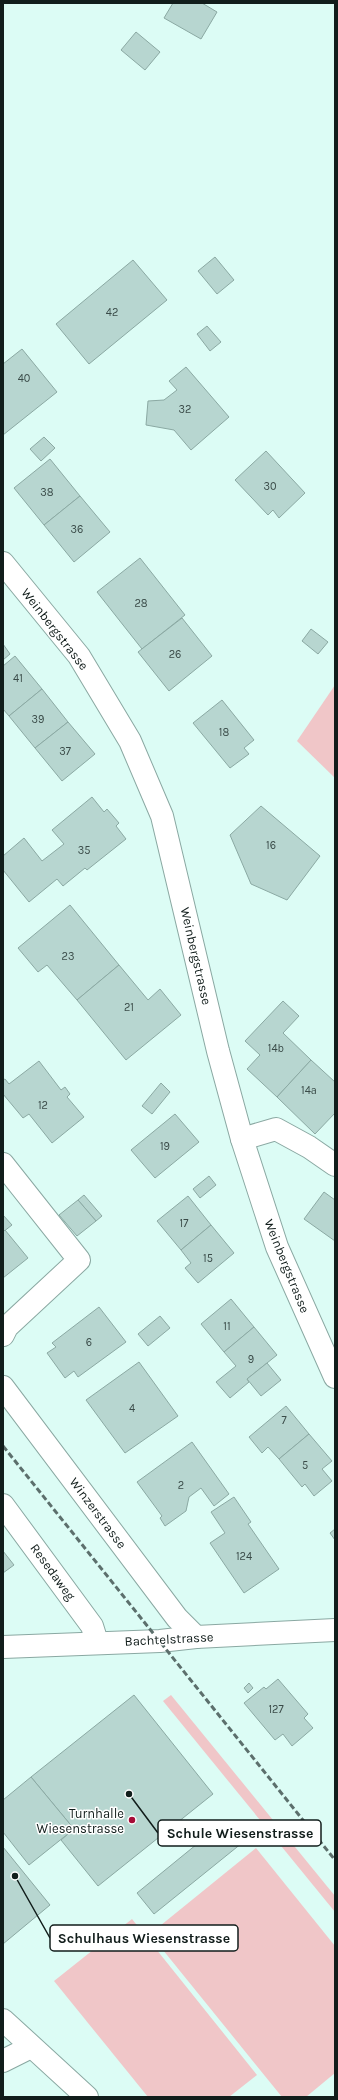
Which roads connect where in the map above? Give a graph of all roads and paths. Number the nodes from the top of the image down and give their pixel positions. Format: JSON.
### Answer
{"nodes":[{"id":1,"x":3,"y":563,"type":"edge"},
{"id":2,"x":242,"y":1138,"type":"junction"},
{"id":3,"x":3,"y":1164,"type":"edge"},
{"id":4,"x":335,"y":1165,"type":"edge"},
{"id":5,"x":3,"y":1335,"type":"edge"},
{"id":6,"x":335,"y":1377,"type":"edge"},
{"id":7,"x":3,"y":1387,"type":"edge"},
{"id":8,"x":3,"y":1505,"type":"edge"},
{"id":9,"x":335,"y":1630,"type":"edge"},
{"id":10,"x":196,"y":1637,"type":"junction"},
{"id":11,"x":97,"y":1642,"type":"junction"},
{"id":12,"x":3,"y":1647,"type":"edge"},
{"id":13,"x":3,"y":2020,"type":"edge"},
{"id":14,"x":32,"y":2047,"type":"junction"},
{"id":15,"x":3,"y":2060,"type":"edge"},
{"id":16,"x":87,"y":2097,"type":"edge"}],
"edges":[{"from":1,"to":2,"type":"street","name":"Weinbergstrasse"},
{"from":2,"to":4,"type":"street"},
{"from":2,"to":6,"type":"street","name":"Weinbergstrasse"},
{"from":3,"to":5,"type":"street"},
{"from":7,"to":10,"type":"street","name":"Winzerstrasse"},
{"from":8,"to":11,"type":"street","name":"Resedaweg"},
{"from":9,"to":10,"type":"street","name":"Bachtelstrasse"},
{"from":10,"to":11,"type":"street","name":"Bachtelstrasse"},
{"from":11,"to":12,"type":"street","name":"Bachtelstrasse"},
{"from":13,"to":14,"type":"street"},
{"from":14,"to":15,"type":"street"},
{"from":14,"to":16,"type":"street"}]}
